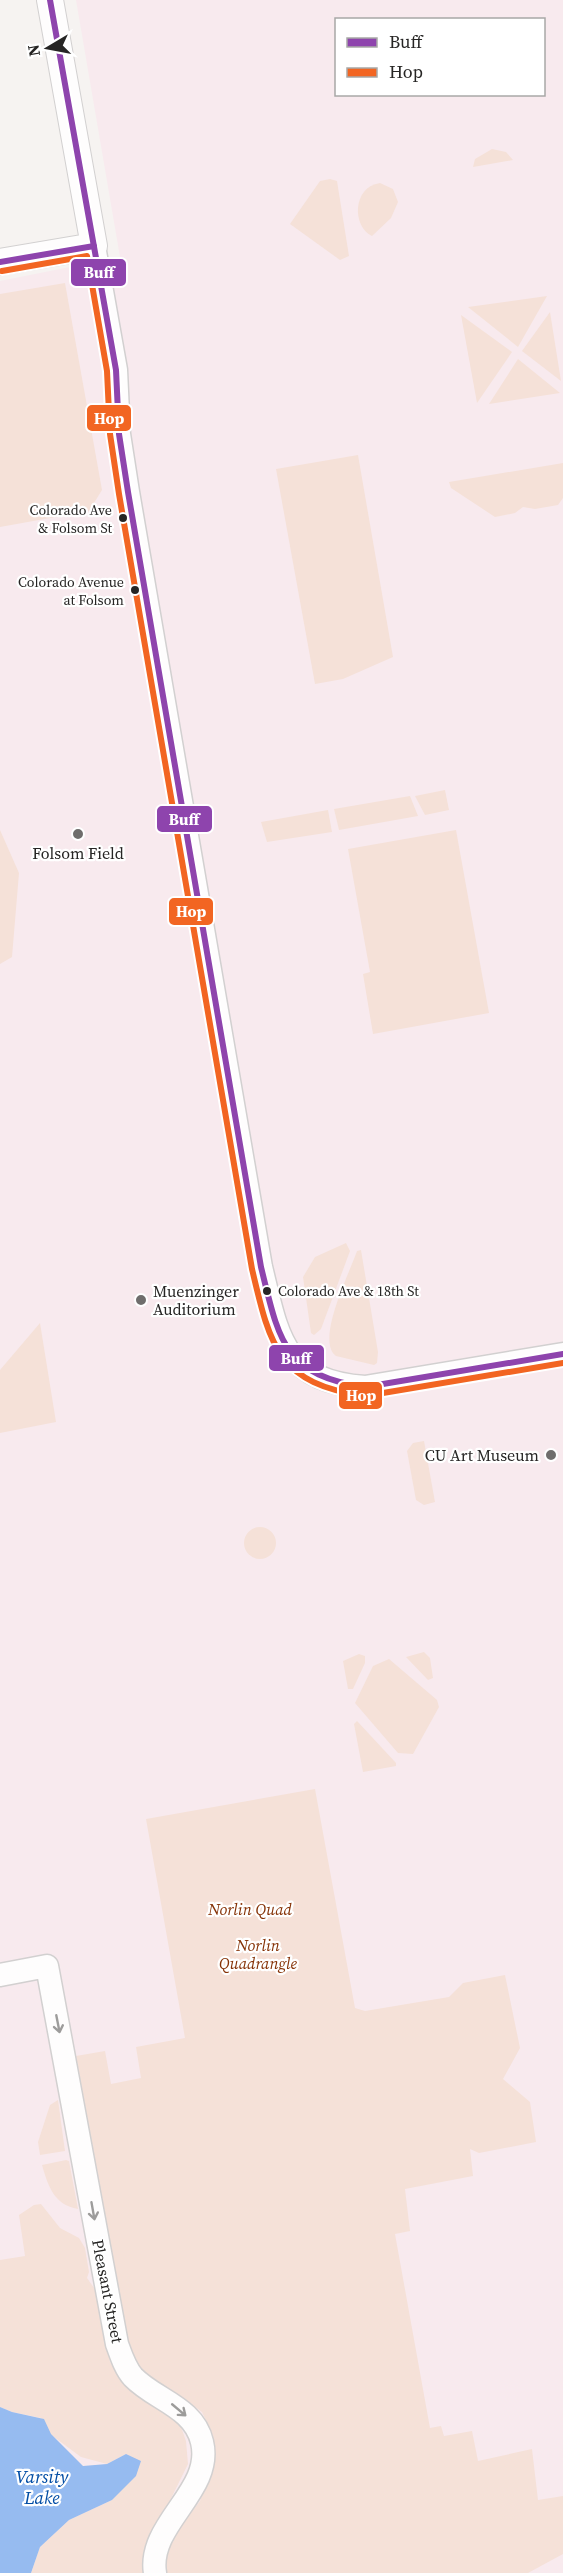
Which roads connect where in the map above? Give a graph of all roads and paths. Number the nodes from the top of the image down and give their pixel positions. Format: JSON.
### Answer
{"nodes":[{"id":1,"x":50,"y":0,"type":"edge"},
{"id":2,"x":94,"y":246,"type":"junction"},
{"id":3,"x":0,"y":262,"type":"edge"},
{"id":4,"x":563,"y":1354,"type":"edge"},
{"id":5,"x":0,"y":1975,"type":"edge"},
{"id":6,"x":155,"y":2573,"type":"edge"}],
"edges":[{"from":1,"to":2,"type":"main road"},
{"from":2,"to":3,"type":"main road"},
{"from":2,"to":4,"type":"street"},
{"from":5,"to":6,"type":"street","name":"Pleasant Street","one_way":true}]}
